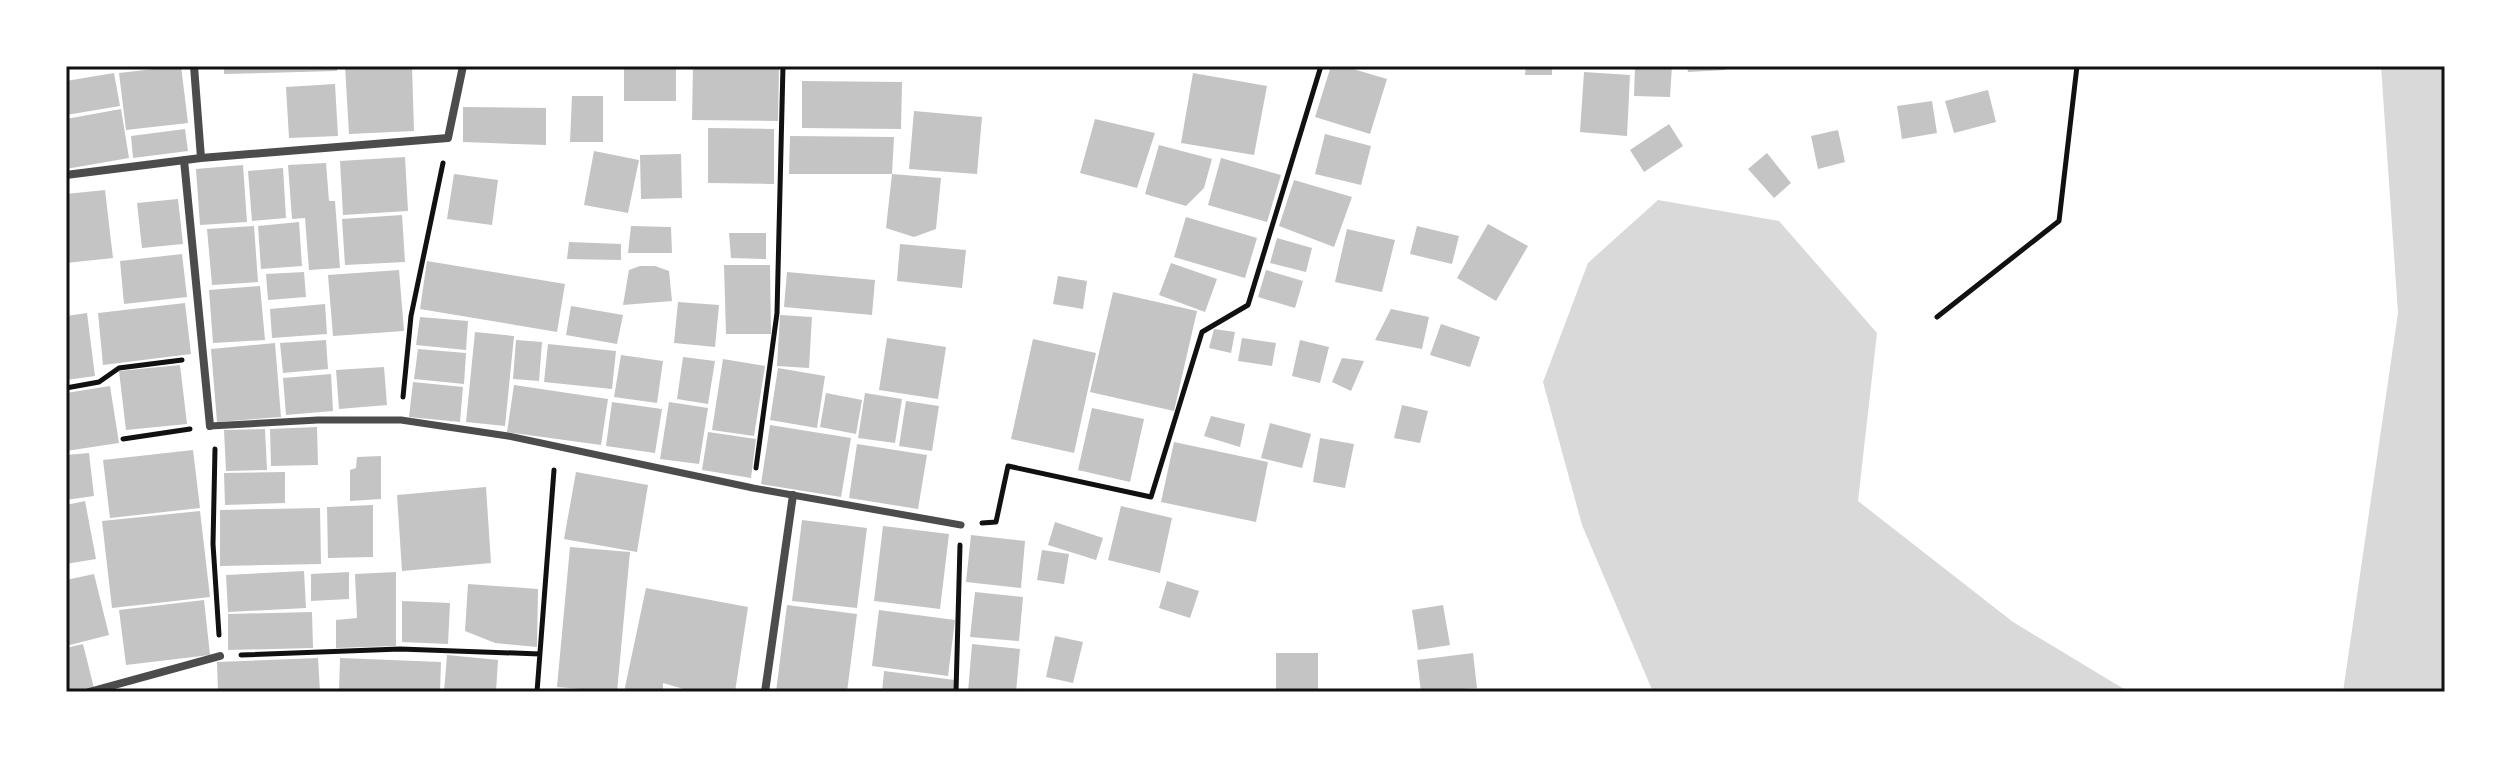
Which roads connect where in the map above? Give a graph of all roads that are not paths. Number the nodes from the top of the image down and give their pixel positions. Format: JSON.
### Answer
{"nodes":[{"id":1,"x":194,"y":66,"type":"edge"},
{"id":2,"x":463,"y":66,"type":"edge"},
{"id":3,"x":201,"y":158,"type":"junction"},
{"id":4,"x":184,"y":160,"type":"junction"},
{"id":5,"x":66,"y":175,"type":"edge"},
{"id":6,"x":213,"y":426,"type":"joint"},
{"id":7,"x":793,"y":495,"type":"junction"},
{"id":8,"x":961,"y":525,"type":"road end"},
{"id":9,"x":220,"y":656,"type":"road end"},
{"id":10,"x":89,"y":692,"type":"edge"},
{"id":11,"x":765,"y":692,"type":"edge"}],
"edges":[{"from":1,"to":3,"type":"street"},
{"from":2,"to":3,"type":"street"},
{"from":3,"to":4,"type":"street"},
{"from":4,"to":5,"type":"street"},
{"from":4,"to":6,"type":"street"},
{"from":6,"to":7,"type":"street"},
{"from":7,"to":8,"type":"street"},
{"from":7,"to":11,"type":"street"},
{"from":9,"to":10,"type":"street"}]}
